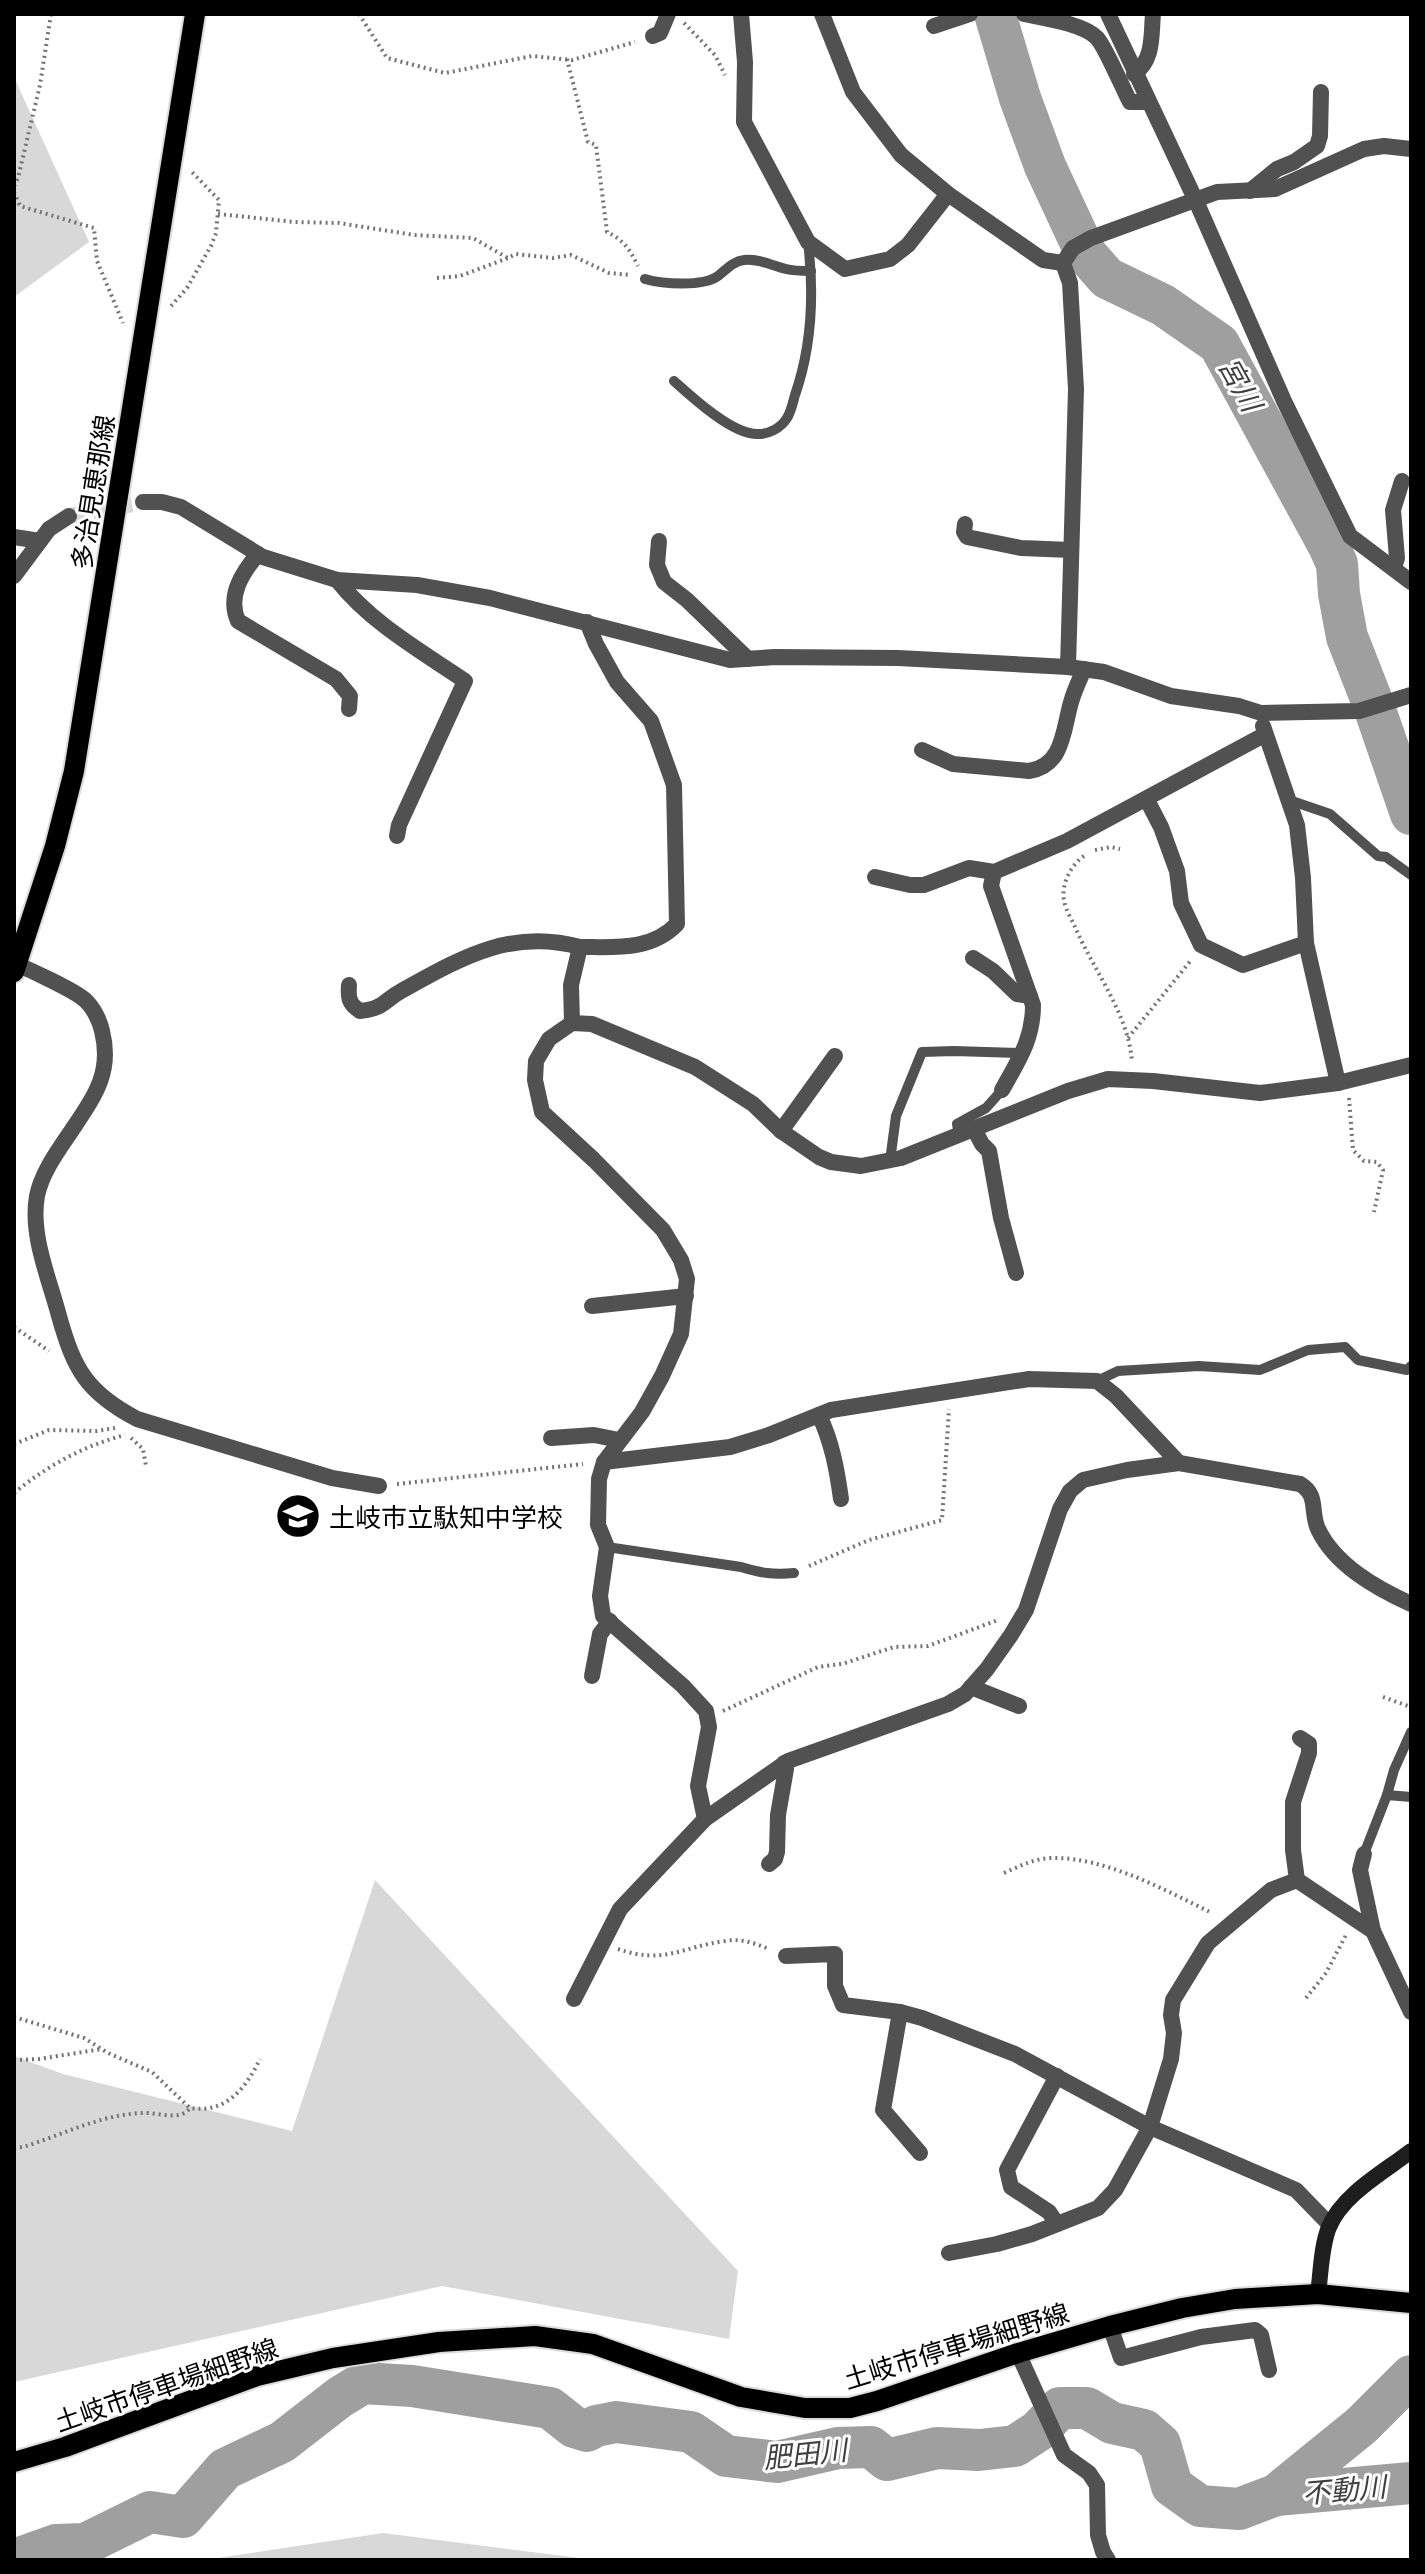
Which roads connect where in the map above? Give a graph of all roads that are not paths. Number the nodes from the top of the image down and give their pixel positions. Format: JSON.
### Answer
{"nodes":[{"id":1,"x":195,"y":14,"type":"edge"},
{"id":2,"x":741,"y":14,"type":"edge"},
{"id":3,"x":822,"y":14,"type":"edge"},
{"id":4,"x":970,"y":14,"type":"edge"},
{"id":5,"x":1024,"y":14,"type":"edge"},
{"id":6,"x":1108,"y":14,"type":"edge"},
{"id":7,"x":1153,"y":14,"type":"edge"},
{"id":8,"x":675,"y":18,"type":"edge"},
{"id":9,"x":934,"y":26,"type":"dead end"},
{"id":10,"x":653,"y":36,"type":"road end"},
{"id":11,"x":1134,"y":74,"type":"junction"},
{"id":12,"x":1321,"y":92,"type":"dead end"},
{"id":13,"x":1148,"y":102,"type":"junction"},
{"id":14,"x":1411,"y":149,"type":"edge"},
{"id":15,"x":1250,"y":191,"type":"junction"},
{"id":16,"x":948,"y":194,"type":"junction"},
{"id":17,"x":1196,"y":201,"type":"junction"},
{"id":18,"x":808,"y":242,"type":"junction"},
{"id":19,"x":1063,"y":263,"type":"junction"},
{"id":20,"x":811,"y":271,"type":"junction"},
{"id":21,"x":645,"y":279,"type":"road end"},
{"id":22,"x":674,"y":381,"type":"dead end"},
{"id":23,"x":1402,"y":481,"type":"dead end"},
{"id":24,"x":143,"y":502,"type":"tunnel mouth"},
{"id":25,"x":69,"y":516,"type":"tunnel mouth"},
{"id":26,"x":965,"y":524,"type":"dead end"},
{"id":27,"x":14,"y":537,"type":"edge"},
{"id":28,"x":40,"y":541,"type":"junction"},
{"id":29,"x":659,"y":541,"type":"dead end"},
{"id":30,"x":1071,"y":550,"type":"junction"},
{"id":31,"x":258,"y":554,"type":"junction"},
{"id":32,"x":1394,"y":568,"type":"junction"},
{"id":33,"x":14,"y":576,"type":"edge"},
{"id":34,"x":337,"y":580,"type":"junction"},
{"id":35,"x":1411,"y":580,"type":"edge"},
{"id":36,"x":587,"y":622,"type":"junction"},
{"id":37,"x":748,"y":659,"type":"junction"},
{"id":38,"x":1076,"y":668,"type":"junction"},
{"id":39,"x":1411,"y":695,"type":"edge"},
{"id":40,"x":349,"y":709,"type":"dead end"},
{"id":41,"x":1261,"y":713,"type":"junction"},
{"id":42,"x":1264,"y":735,"type":"junction"},
{"id":43,"x":922,"y":750,"type":"dead end"},
{"id":44,"x":1147,"y":800,"type":"junction"},
{"id":45,"x":1289,"y":800,"type":"junction"},
{"id":46,"x":397,"y":836,"type":"dead end"},
{"id":47,"x":994,"y":872,"type":"junction"},
{"id":48,"x":1411,"y":875,"type":"edge"},
{"id":49,"x":875,"y":877,"type":"dead end"},
{"id":50,"x":1306,"y":943,"type":"junction"},
{"id":51,"x":580,"y":947,"type":"junction"},
{"id":52,"x":973,"y":958,"type":"dead end"},
{"id":53,"x":15,"y":966,"type":"edge"},
{"id":54,"x":349,"y":985,"type":"dead end"},
{"id":55,"x":1030,"y":996,"type":"junction"},
{"id":56,"x":572,"y":1023,"type":"junction"},
{"id":57,"x":1022,"y":1053,"type":"junction"},
{"id":58,"x":835,"y":1056,"type":"dead end"},
{"id":59,"x":1411,"y":1065,"type":"edge"},
{"id":60,"x":1342,"y":1082,"type":"junction"},
{"id":61,"x":1002,"y":1090,"type":"joint"},
{"id":62,"x":781,"y":1131,"type":"junction"},
{"id":63,"x":966,"y":1132,"type":"junction"},
{"id":64,"x":890,"y":1161,"type":"junction"},
{"id":65,"x":1016,"y":1273,"type":"dead end"},
{"id":66,"x":686,"y":1296,"type":"junction"},
{"id":67,"x":592,"y":1306,"type":"dead end"},
{"id":68,"x":1411,"y":1366,"type":"edge"},
{"id":69,"x":1097,"y":1381,"type":"junction"},
{"id":70,"x":819,"y":1415,"type":"junction"},
{"id":71,"x":551,"y":1438,"type":"dead end"},
{"id":72,"x":619,"y":1440,"type":"junction"},
{"id":73,"x":604,"y":1462,"type":"junction"},
{"id":74,"x":1179,"y":1463,"type":"junction"},
{"id":75,"x":379,"y":1486,"type":"road end"},
{"id":76,"x":841,"y":1499,"type":"dead end"},
{"id":77,"x":607,"y":1547,"type":"junction"},
{"id":78,"x":794,"y":1573,"type":"road end"},
{"id":79,"x":1411,"y":1604,"type":"edge"},
{"id":80,"x":610,"y":1621,"type":"junction"},
{"id":81,"x":592,"y":1676,"type":"dead end"},
{"id":82,"x":971,"y":1687,"type":"junction"},
{"id":83,"x":1019,"y":1706,"type":"dead end"},
{"id":84,"x":1411,"y":1732,"type":"edge"},
{"id":85,"x":1300,"y":1738,"type":"dead end"},
{"id":86,"x":784,"y":1763,"type":"junction"},
{"id":87,"x":1387,"y":1795,"type":"junction"},
{"id":88,"x":1411,"y":1797,"type":"edge"},
{"id":89,"x":705,"y":1819,"type":"junction"},
{"id":90,"x":1364,"y":1854,"type":"joint"},
{"id":91,"x":769,"y":1864,"type":"dead end"},
{"id":92,"x":1297,"y":1880,"type":"junction"},
{"id":93,"x":1373,"y":1931,"type":"junction"},
{"id":94,"x":786,"y":1956,"type":"road end"},
{"id":95,"x":574,"y":1999,"type":"dead end"},
{"id":96,"x":900,"y":2012,"type":"junction"},
{"id":97,"x":1411,"y":2012,"type":"edge"},
{"id":98,"x":1057,"y":2076,"type":"junction"},
{"id":99,"x":1150,"y":2127,"type":"junction"},
{"id":100,"x":1411,"y":2151,"type":"edge"},
{"id":101,"x":920,"y":2153,"type":"dead end"},
{"id":102,"x":1057,"y":2224,"type":"junction"},
{"id":103,"x":1330,"y":2225,"type":"junction"},
{"id":104,"x":949,"y":2253,"type":"dead end"},
{"id":105,"x":1318,"y":2294,"type":"junction"},
{"id":106,"x":1411,"y":2303,"type":"edge"},
{"id":107,"x":1110,"y":2326,"type":"junction"},
{"id":108,"x":1018,"y":2353,"type":"junction"},
{"id":109,"x":1269,"y":2370,"type":"dead end"},
{"id":110,"x":14,"y":2462,"type":"edge"},
{"id":111,"x":1108,"y":2560,"type":"edge"}],
"edges":[{"from":1,"to":53,"type":"main road","name":"多治見恵那線"},
{"from":2,"to":18,"type":"street"},
{"from":3,"to":16,"type":"street"},
{"from":4,"to":9,"type":"street"},
{"from":5,"to":13,"type":"street"},
{"from":6,"to":11,"type":"street"},
{"from":7,"to":11,"type":"street"},
{"from":8,"to":10,"type":"street"},
{"from":11,"to":13,"type":"street"},
{"from":12,"to":15,"type":"street"},
{"from":13,"to":17,"type":"street"},
{"from":14,"to":15,"type":"street"},
{"from":15,"to":17,"type":"street"},
{"from":16,"to":18,"type":"street"},
{"from":16,"to":19,"type":"street"},
{"from":17,"to":19,"type":"street"},
{"from":17,"to":32,"type":"street"},
{"from":18,"to":20,"type":"lane"},
{"from":19,"to":30,"type":"street"},
{"from":20,"to":21,"type":"lane"},
{"from":20,"to":22,"type":"lane"},
{"from":23,"to":32,"type":"street"},
{"from":24,"to":31,"type":"street"},
{"from":25,"to":28,"type":"street"},
{"from":26,"to":30,"type":"street"},
{"from":27,"to":28,"type":"street"},
{"from":28,"to":33,"type":"street"},
{"from":29,"to":37,"type":"street"},
{"from":30,"to":38,"type":"street"},
{"from":31,"to":34,"type":"street"},
{"from":31,"to":40,"type":"street"},
{"from":32,"to":35,"type":"street"},
{"from":34,"to":36,"type":"street"},
{"from":34,"to":46,"type":"street"},
{"from":36,"to":37,"type":"street"},
{"from":36,"to":51,"type":"street"},
{"from":37,"to":38,"type":"street"},
{"from":38,"to":41,"type":"street"},
{"from":38,"to":43,"type":"street"},
{"from":39,"to":41,"type":"street"},
{"from":41,"to":42,"type":"street"},
{"from":42,"to":44,"type":"street"},
{"from":42,"to":45,"type":"street"},
{"from":44,"to":47,"type":"street"},
{"from":44,"to":50,"type":"street"},
{"from":45,"to":48,"type":"lane"},
{"from":45,"to":50,"type":"street"},
{"from":47,"to":49,"type":"street"},
{"from":47,"to":55,"type":"street"},
{"from":50,"to":60,"type":"street"},
{"from":51,"to":54,"type":"street"},
{"from":51,"to":56,"type":"street"},
{"from":52,"to":55,"type":"street"},
{"from":53,"to":75,"type":"street"},
{"from":55,"to":57,"type":"street"},
{"from":56,"to":62,"type":"street"},
{"from":56,"to":66,"type":"street"},
{"from":57,"to":61,"type":"street"},
{"from":57,"to":64,"type":"lane"},
{"from":58,"to":62,"type":"street"},
{"from":59,"to":60,"type":"street"},
{"from":60,"to":63,"type":"street"},
{"from":61,"to":63,"type":"lane"},
{"from":62,"to":64,"type":"street"},
{"from":63,"to":64,"type":"street"},
{"from":63,"to":65,"type":"street"},
{"from":66,"to":67,"type":"street"},
{"from":66,"to":72,"type":"street"},
{"from":68,"to":69,"type":"lane"},
{"from":69,"to":70,"type":"street"},
{"from":69,"to":74,"type":"street"},
{"from":70,"to":73,"type":"street"},
{"from":70,"to":76,"type":"street"},
{"from":71,"to":72,"type":"street"},
{"from":72,"to":73,"type":"street"},
{"from":73,"to":77,"type":"street"},
{"from":74,"to":79,"type":"street"},
{"from":74,"to":82,"type":"street"},
{"from":77,"to":78,"type":"lane"},
{"from":77,"to":80,"type":"street"},
{"from":80,"to":81,"type":"street"},
{"from":80,"to":89,"type":"street"},
{"from":82,"to":83,"type":"street"},
{"from":82,"to":86,"type":"street"},
{"from":84,"to":87,"type":"lane"},
{"from":85,"to":92,"type":"street"},
{"from":86,"to":89,"type":"street"},
{"from":86,"to":91,"type":"street"},
{"from":87,"to":88,"type":"lane"},
{"from":87,"to":90,"type":"lane"},
{"from":89,"to":95,"type":"street"},
{"from":90,"to":93,"type":"street"},
{"from":92,"to":93,"type":"street"},
{"from":92,"to":99,"type":"street"},
{"from":93,"to":97,"type":"street"},
{"from":94,"to":96,"type":"street"},
{"from":96,"to":98,"type":"street"},
{"from":96,"to":101,"type":"street"},
{"from":98,"to":99,"type":"street"},
{"from":98,"to":102,"type":"street"},
{"from":99,"to":102,"type":"street"},
{"from":99,"to":103,"type":"street"},
{"from":100,"to":103,"type":"street"},
{"from":102,"to":104,"type":"street"},
{"from":103,"to":105,"type":"street"},
{"from":105,"to":106,"type":"main road","name":"土岐市停車場細野線"},
{"from":105,"to":107,"type":"main road","name":"土岐市停車場細野線"},
{"from":107,"to":108,"type":"main road","name":"土岐市停車場細野線"},
{"from":107,"to":109,"type":"street"},
{"from":108,"to":110,"type":"main road","name":"土岐市停車場細野線"},
{"from":108,"to":111,"type":"street"}]}
